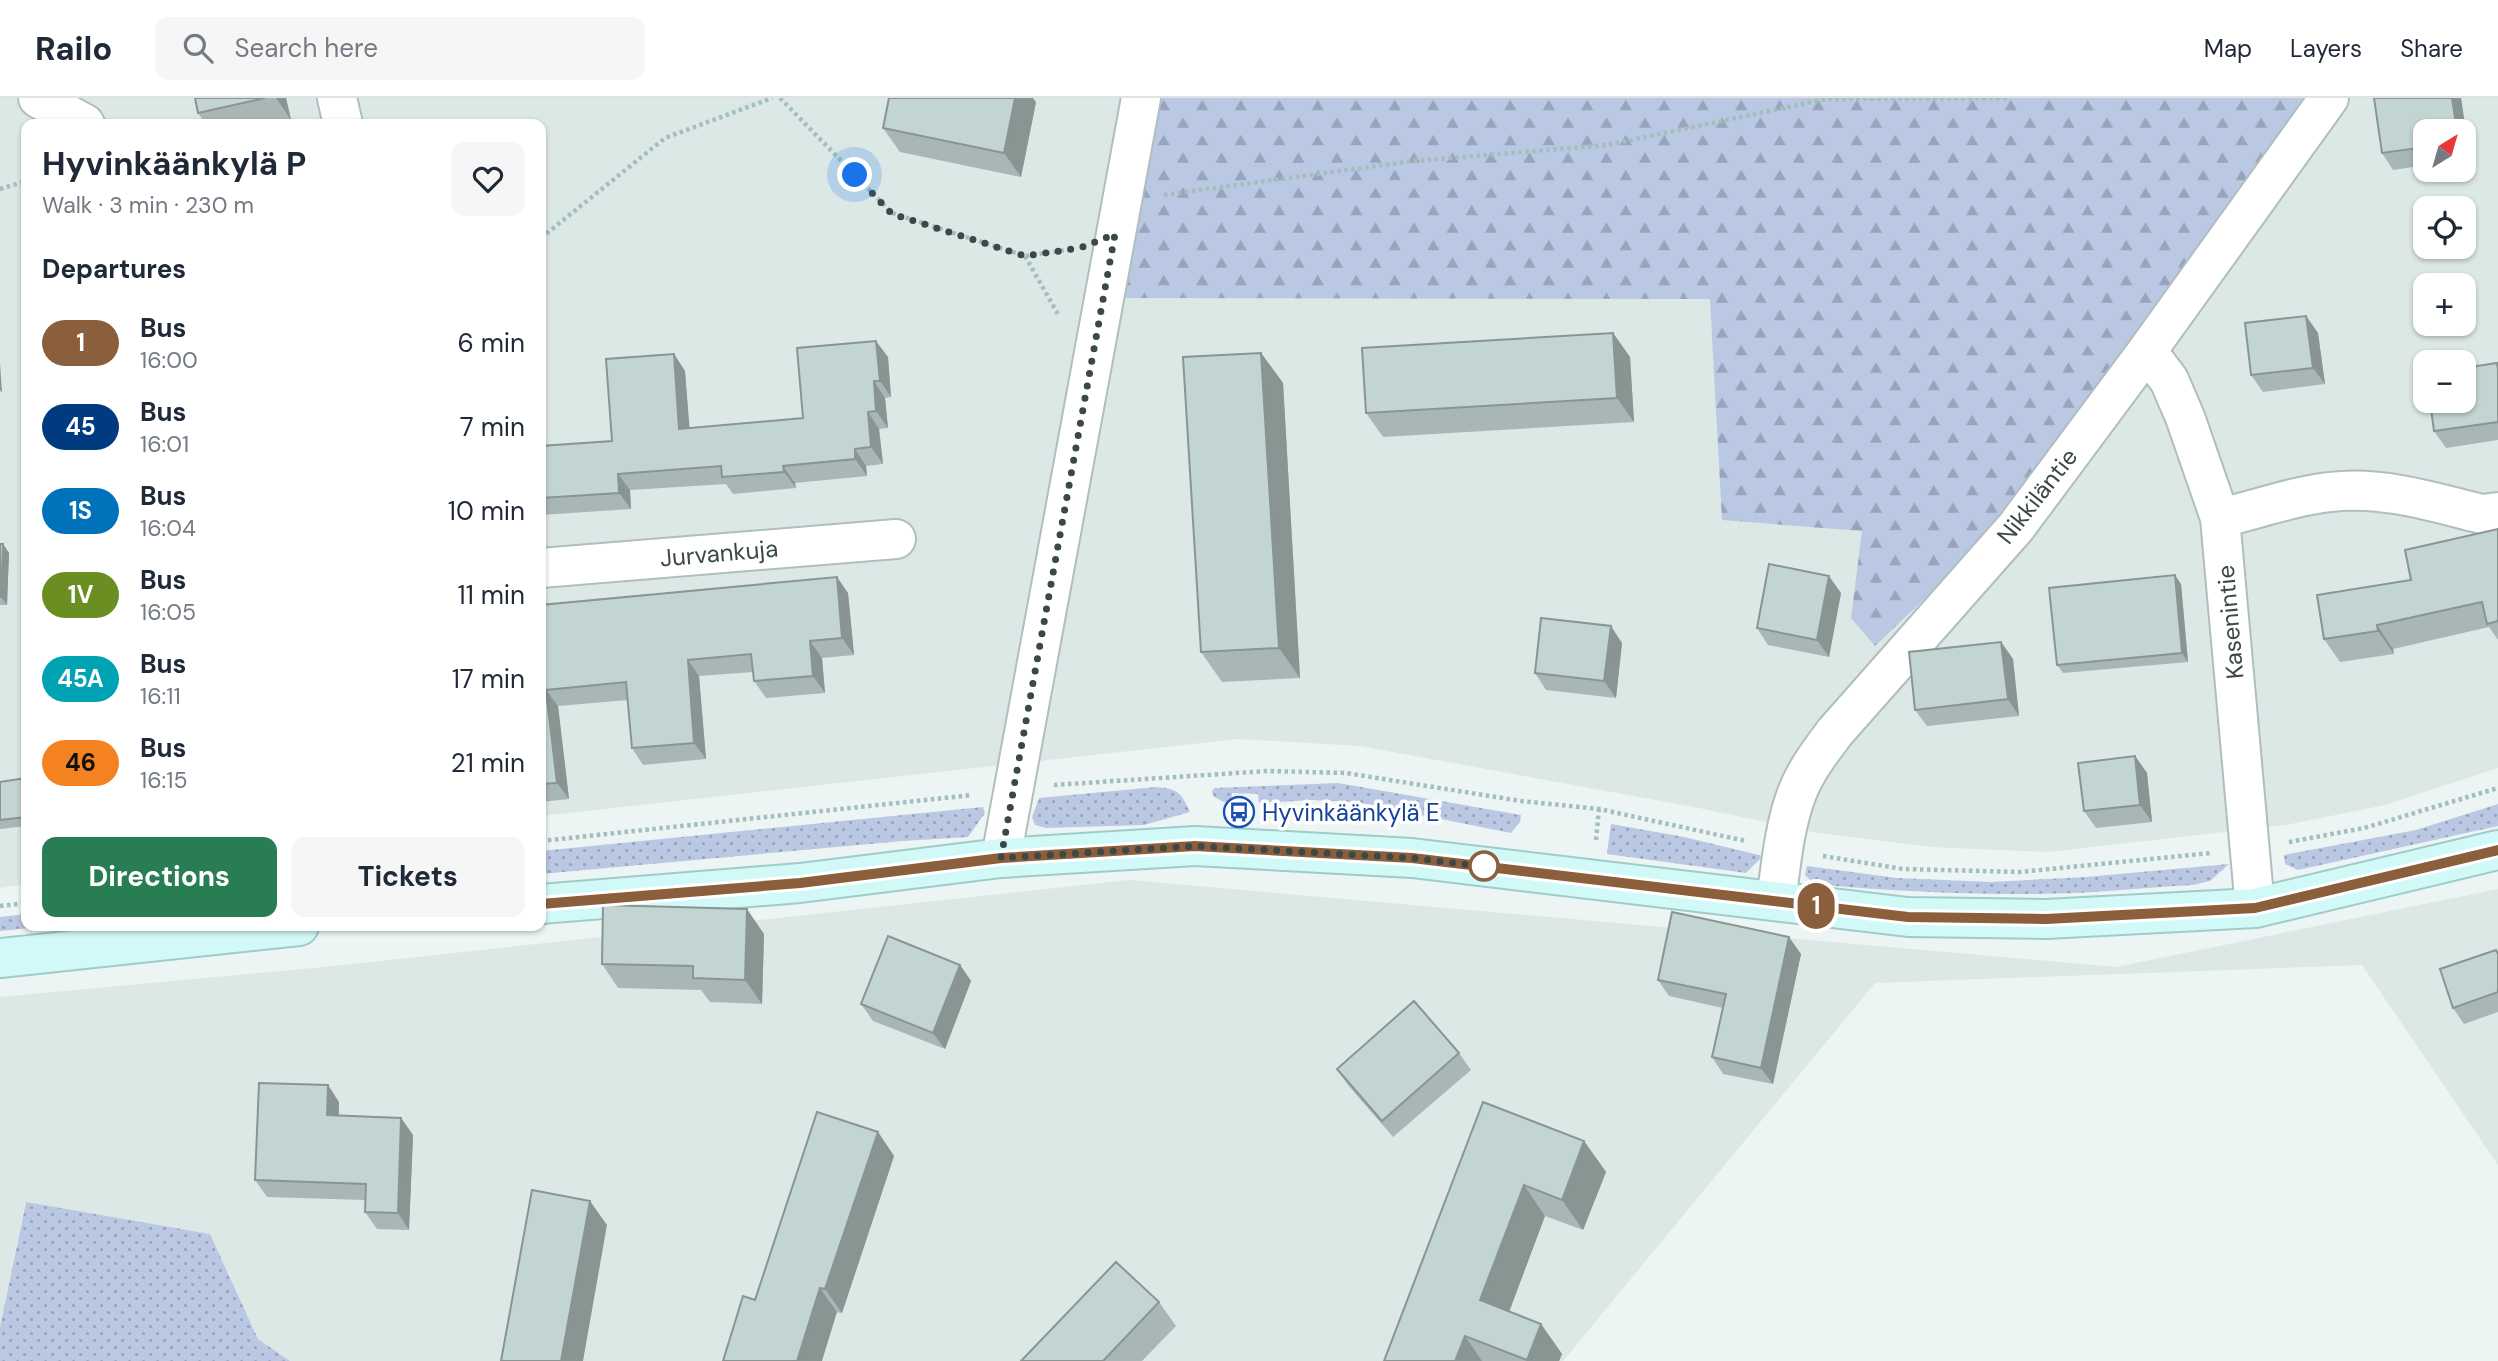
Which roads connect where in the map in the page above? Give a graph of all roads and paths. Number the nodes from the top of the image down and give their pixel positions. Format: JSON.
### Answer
{"nodes":[{"id":1,"x":38,"y":98,"type":"edge"},
{"id":2,"x":337,"y":98,"type":"edge"},
{"id":3,"x":772,"y":98,"type":"edge"},
{"id":4,"x":780,"y":98,"type":"edge"},
{"id":5,"x":1141,"y":98,"type":"edge"},
{"id":6,"x":1825,"y":98,"type":"edge"},
{"id":7,"x":2010,"y":98,"type":"edge"},
{"id":8,"x":2329,"y":98,"type":"edge"},
{"id":9,"x":76,"y":119,"type":"edge"},
{"id":10,"x":342,"y":119,"type":"edge"},
{"id":11,"x":21,"y":183,"type":"edge"},
{"id":12,"x":0,"y":189,"type":"edge"},
{"id":13,"x":1118,"y":218,"type":"junction"},
{"id":14,"x":546,"y":234,"type":"edge"},
{"id":15,"x":2147,"y":351,"type":"junction"},
{"id":16,"x":2498,"y":512,"type":"edge"},
{"id":17,"x":2220,"y":518,"type":"junction"},
{"id":18,"x":896,"y":539,"type":"dead end"},
{"id":19,"x":546,"y":568,"type":"edge"},
{"id":20,"x":2498,"y":788,"type":"edge"},
{"id":21,"x":1014,"y":790,"type":"junction"},
{"id":22,"x":546,"y":840,"type":"edge"},
{"id":23,"x":1783,"y":849,"type":"junction"},
{"id":24,"x":2251,"y":849,"type":"junction"},
{"id":25,"x":2498,"y":850,"type":"edge"},
{"id":26,"x":1001,"y":858,"type":"junction"},
{"id":27,"x":1776,"y":901,"type":"junction"},
{"id":28,"x":21,"y":904,"type":"edge"},
{"id":29,"x":546,"y":904,"type":"edge"},
{"id":30,"x":0,"y":906,"type":"edge"},
{"id":31,"x":2255,"y":908,"type":"junction"},
{"id":32,"x":252,"y":931,"type":"edge"},
{"id":33,"x":0,"y":958,"type":"edge"}],
"edges":[{"from":1,"to":9,"type":"street"},
{"from":2,"to":10,"type":"street"},
{"from":3,"to":14,"type":"path"},
{"from":4,"to":13,"type":"path"},
{"from":5,"to":13,"type":"street"},
{"from":6,"to":7,"type":"path"},
{"from":6,"to":13,"type":"path"},
{"from":8,"to":15,"type":"street","name":"Nikkiläntie"},
{"from":11,"to":12,"type":"path"},
{"from":13,"to":21,"type":"street"},
{"from":15,"to":17,"type":"street","name":"Kasenintie"},
{"from":15,"to":23,"type":"street","name":"Nikkiläntie"},
{"from":16,"to":17,"type":"street"},
{"from":17,"to":24,"type":"street","name":"Kasenintie"},
{"from":18,"to":19,"type":"street","name":"Jurvankuja"},
{"from":20,"to":24,"type":"path"},
{"from":21,"to":22,"type":"path"},
{"from":21,"to":23,"type":"path"},
{"from":21,"to":26,"type":"street"},
{"from":23,"to":24,"type":"path"},
{"from":23,"to":27,"type":"street","name":"Nikkiläntie"},
{"from":24,"to":31,"type":"street","name":"Kasenintie"},
{"from":25,"to":31,"type":"main road"},
{"from":26,"to":27,"type":"main road"},
{"from":26,"to":29,"type":"main road"},
{"from":27,"to":31,"type":"main road"},
{"from":28,"to":30,"type":"path"},
{"from":32,"to":33,"type":"main road"}]}
